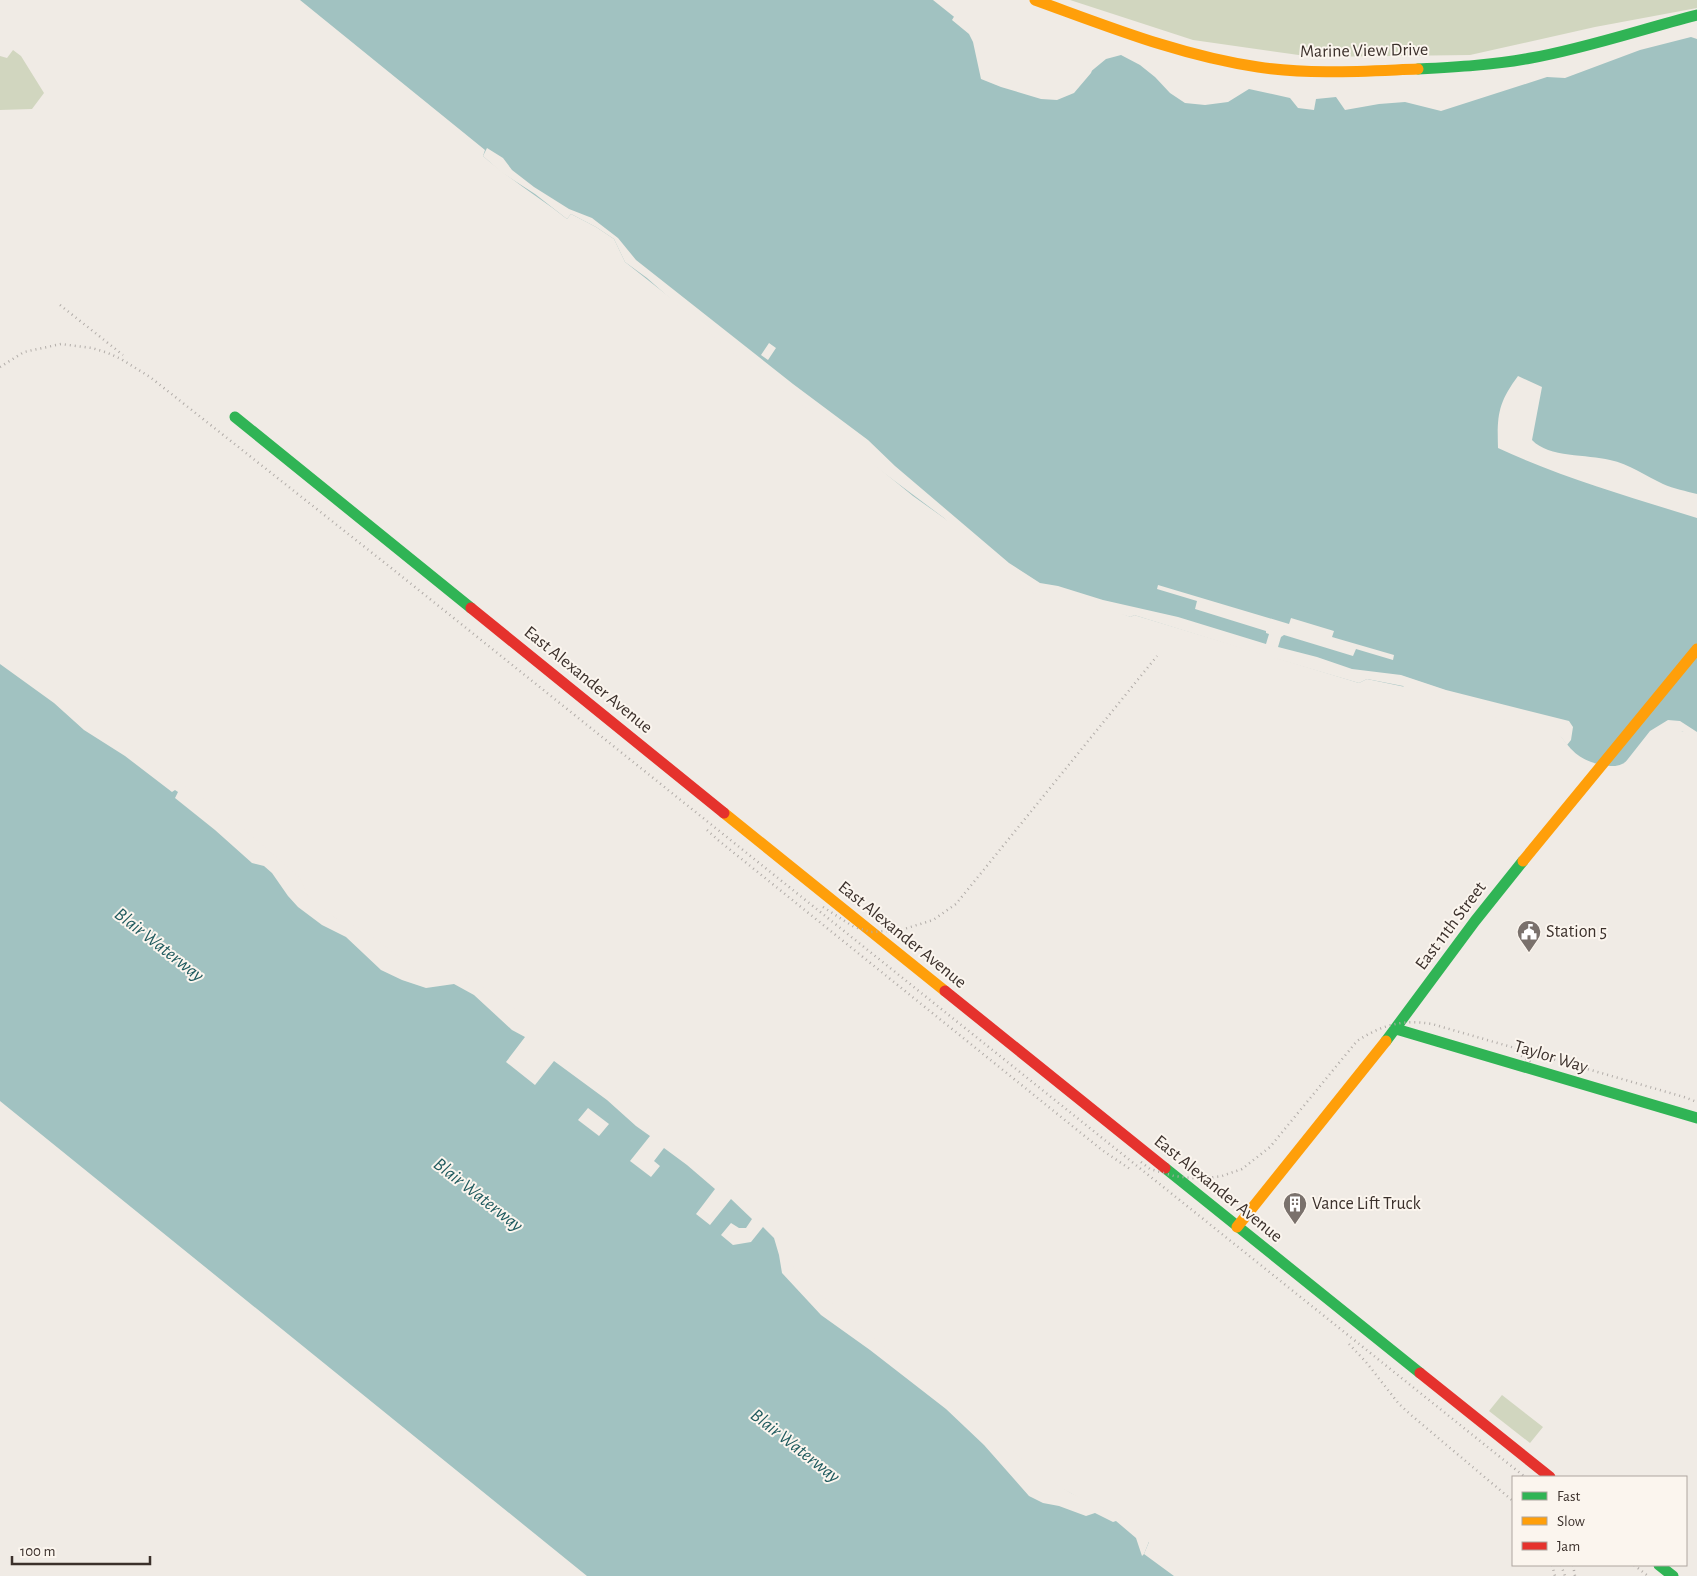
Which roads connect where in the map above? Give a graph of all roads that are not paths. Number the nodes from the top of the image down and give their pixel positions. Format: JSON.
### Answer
{"nodes":[{"id":1,"x":1035,"y":0,"type":"edge"},
{"id":2,"x":1697,"y":15,"type":"edge"},
{"id":3,"x":235,"y":417,"type":"dead end"},
{"id":4,"x":1697,"y":649,"type":"edge"},
{"id":5,"x":1396,"y":1029,"type":"junction"},
{"id":6,"x":1697,"y":1118,"type":"edge"},
{"id":7,"x":1237,"y":1227,"type":"junction"},
{"id":8,"x":1549,"y":1476,"type":"edge"},
{"id":9,"x":1660,"y":1566,"type":"edge"},
{"id":10,"x":1673,"y":1576,"type":"edge"}],
"edges":[{"from":1,"to":2,"type":"street","name":"Marine View Drive"},
{"from":3,"to":7,"type":"street","name":"East Alexander Avenue"},
{"from":4,"to":5,"type":"street","name":"East 11th Street"},
{"from":5,"to":6,"type":"street","name":"Taylor Way"},
{"from":5,"to":7,"type":"street","name":"East 11th Street"},
{"from":7,"to":8,"type":"street","name":"East Alexander Avenue"},
{"from":9,"to":10,"type":"street"}]}
